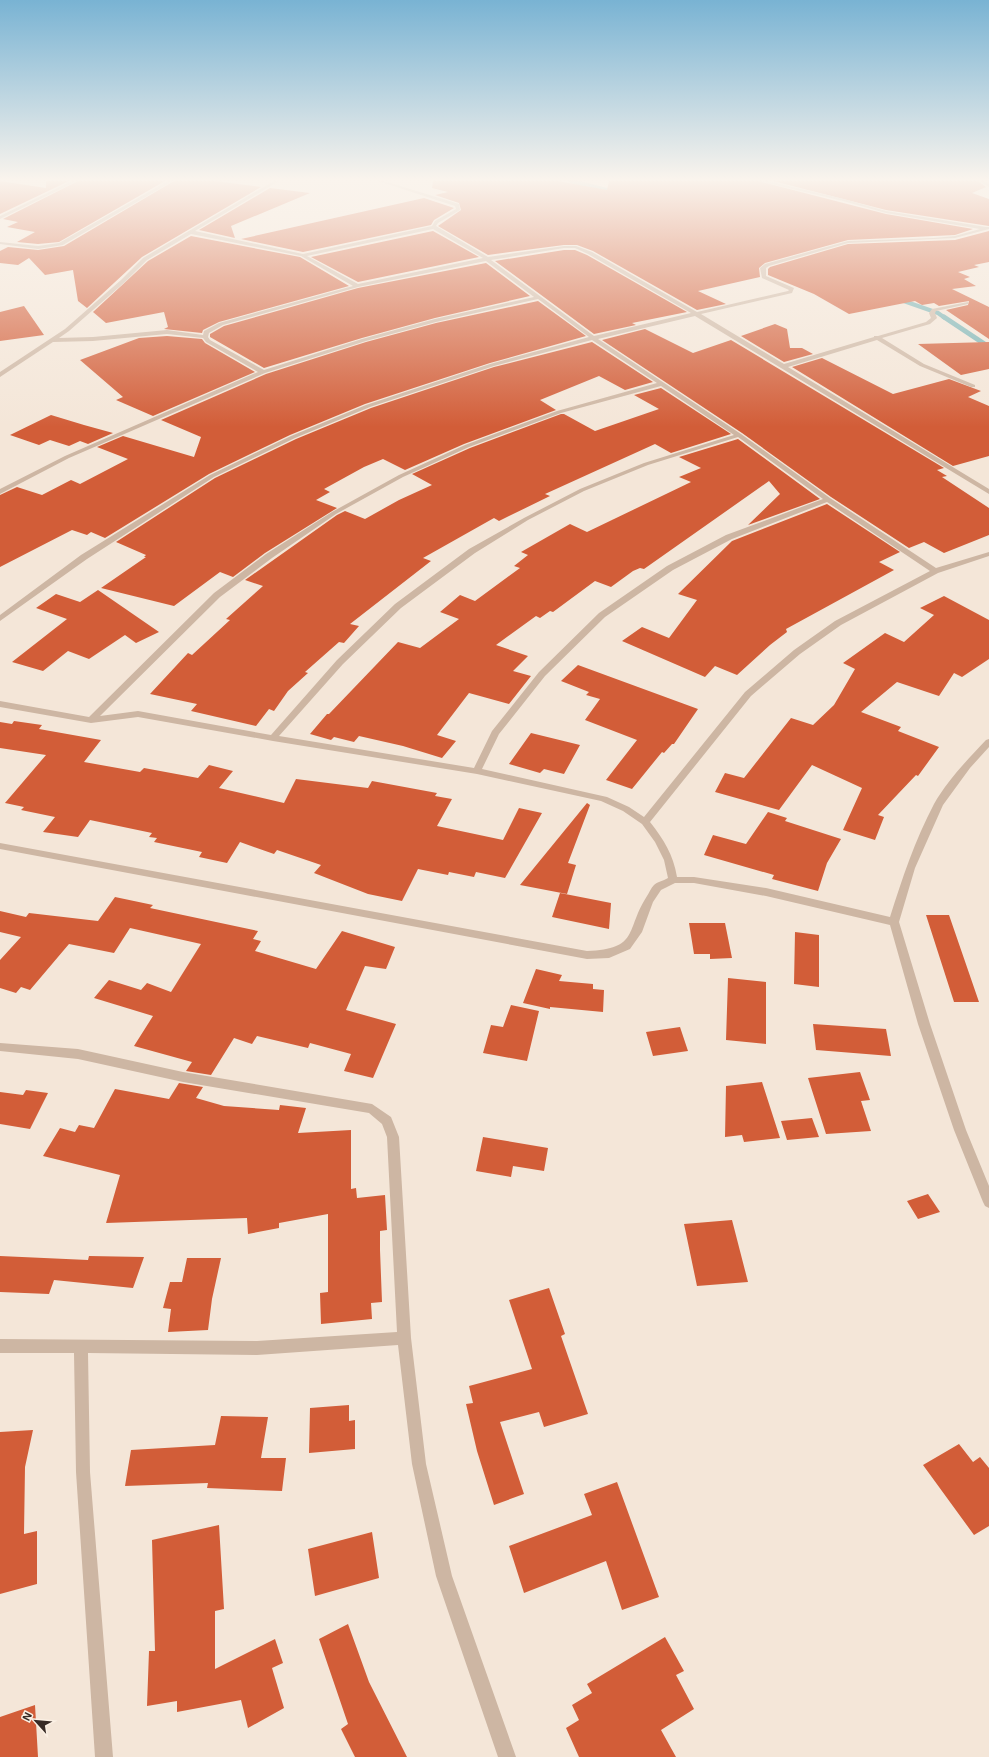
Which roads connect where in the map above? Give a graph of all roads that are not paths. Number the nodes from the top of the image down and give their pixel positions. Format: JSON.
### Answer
{"nodes":[{"id":1,"x":141,"y":263,"type":"edge"},
{"id":2,"x":317,"y":263,"type":"edge"},
{"id":3,"x":468,"y":263,"type":"edge"},
{"id":4,"x":493,"y":263,"type":"edge"},
{"id":5,"x":607,"y":263,"type":"edge"},
{"id":6,"x":774,"y":263,"type":"edge"},
{"id":7,"x":358,"y":286,"type":"junction"},
{"id":8,"x":540,"y":297,"type":"junction"},
{"id":9,"x":966,"y":303,"type":"dead end"},
{"id":10,"x":696,"y":315,"type":"junction"},
{"id":11,"x":205,"y":337,"type":"junction"},
{"id":12,"x":876,"y":337,"type":"junction"},
{"id":13,"x":593,"y":338,"type":"junction"},
{"id":14,"x":52,"y":340,"type":"junction"},
{"id":15,"x":784,"y":366,"type":"junction"},
{"id":16,"x":262,"y":372,"type":"junction"},
{"id":17,"x":0,"y":375,"type":"edge"},
{"id":18,"x":661,"y":384,"type":"junction"},
{"id":19,"x":973,"y":386,"type":"dead end"},
{"id":20,"x":739,"y":435,"type":"junction"},
{"id":21,"x":0,"y":492,"type":"edge"},
{"id":22,"x":989,"y":492,"type":"edge"},
{"id":23,"x":828,"y":499,"type":"junction"},
{"id":24,"x":989,"y":554,"type":"edge"},
{"id":25,"x":935,"y":571,"type":"junction"},
{"id":26,"x":0,"y":619,"type":"edge"},
{"id":27,"x":0,"y":704,"type":"edge"},
{"id":28,"x":91,"y":720,"type":"junction"},
{"id":29,"x":273,"y":738,"type":"junction"},
{"id":30,"x":989,"y":742,"type":"edge"},
{"id":31,"x":477,"y":771,"type":"junction"},
{"id":32,"x":645,"y":822,"type":"junction"},
{"id":33,"x":0,"y":846,"type":"edge"},
{"id":34,"x":673,"y":880,"type":"junction"},
{"id":35,"x":894,"y":922,"type":"junction"},
{"id":36,"x":0,"y":1047,"type":"edge"},
{"id":37,"x":989,"y":1202,"type":"edge"},
{"id":38,"x":404,"y":1338,"type":"junction"},
{"id":39,"x":0,"y":1346,"type":"edge"},
{"id":40,"x":81,"y":1348,"type":"junction"},
{"id":41,"x":104,"y":1757,"type":"edge"},
{"id":42,"x":507,"y":1757,"type":"edge"}],
"edges":[{"from":1,"to":14,"type":"street"},
{"from":2,"to":7,"type":"street"},
{"from":3,"to":7,"type":"street"},
{"from":4,"to":8,"type":"street"},
{"from":5,"to":10,"type":"street"},
{"from":6,"to":10,"type":"street"},
{"from":7,"to":11,"type":"street"},
{"from":8,"to":13,"type":"street"},
{"from":8,"to":16,"type":"street"},
{"from":9,"to":12,"type":"street"},
{"from":10,"to":13,"type":"street"},
{"from":10,"to":15,"type":"street"},
{"from":11,"to":14,"type":"street"},
{"from":11,"to":16,"type":"street"},
{"from":12,"to":15,"type":"street"},
{"from":12,"to":19,"type":"street"},
{"from":13,"to":18,"type":"street"},
{"from":13,"to":26,"type":"street"},
{"from":14,"to":17,"type":"street"},
{"from":15,"to":22,"type":"street"},
{"from":16,"to":21,"type":"street"},
{"from":18,"to":20,"type":"street"},
{"from":18,"to":28,"type":"street"},
{"from":20,"to":23,"type":"street"},
{"from":20,"to":29,"type":"street"},
{"from":23,"to":25,"type":"street"},
{"from":23,"to":31,"type":"street"},
{"from":24,"to":25,"type":"street"},
{"from":25,"to":32,"type":"street"},
{"from":27,"to":28,"type":"street"},
{"from":28,"to":29,"type":"street"},
{"from":29,"to":31,"type":"street"},
{"from":30,"to":35,"type":"street"},
{"from":31,"to":32,"type":"street"},
{"from":32,"to":34,"type":"street"},
{"from":33,"to":34,"type":"street"},
{"from":34,"to":35,"type":"street"},
{"from":35,"to":37,"type":"street"},
{"from":36,"to":38,"type":"street"},
{"from":38,"to":40,"type":"street"},
{"from":38,"to":42,"type":"street"},
{"from":39,"to":40,"type":"street"},
{"from":40,"to":41,"type":"street"}]}
